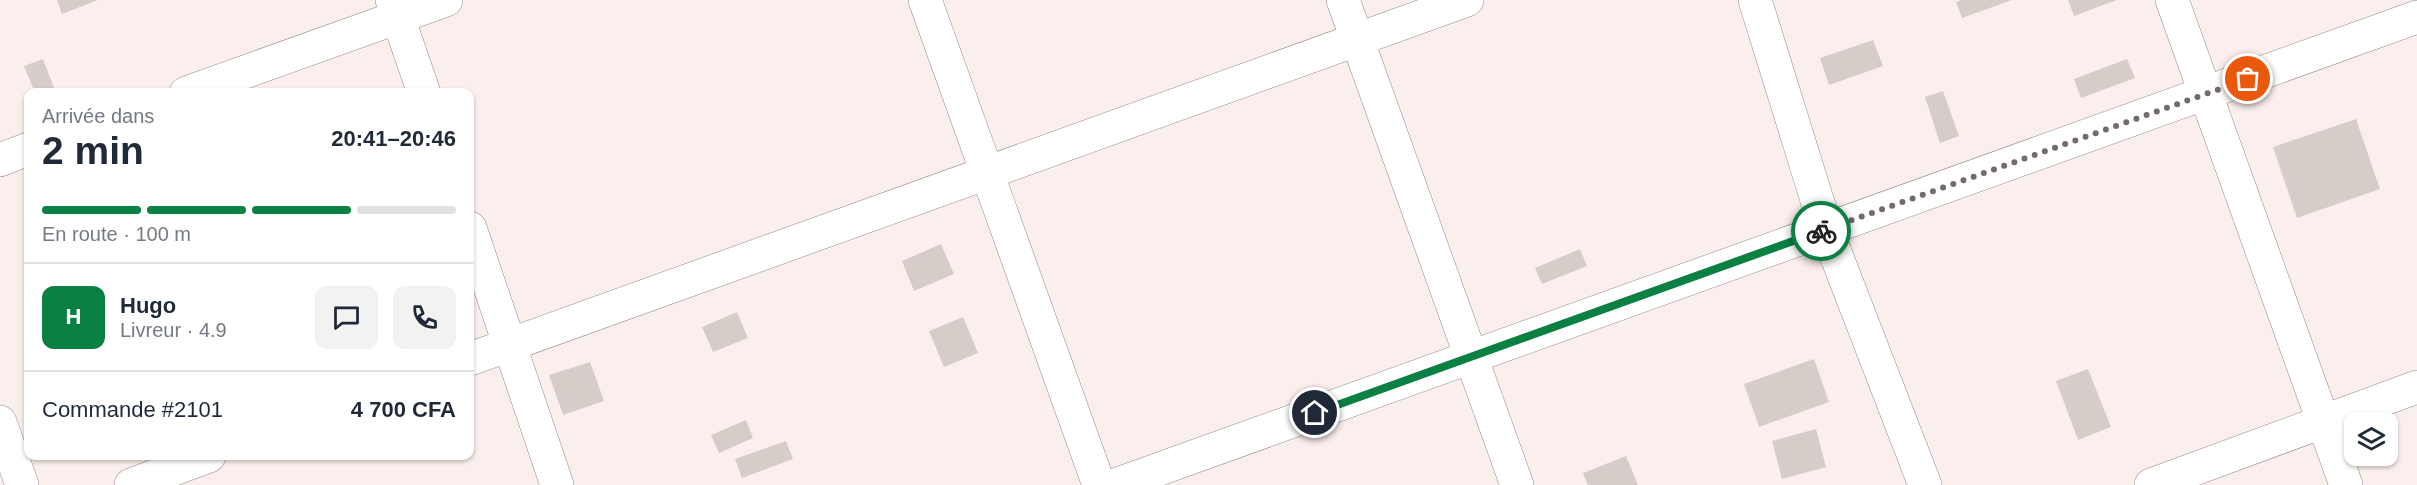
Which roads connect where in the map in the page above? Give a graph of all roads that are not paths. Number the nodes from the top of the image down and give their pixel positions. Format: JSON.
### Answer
{"nodes":[{"id":1,"x":446,"y":0,"type":"edge"},
{"id":2,"x":925,"y":0,"type":"edge"},
{"id":3,"x":1343,"y":0,"type":"edge"},
{"id":4,"x":1467,"y":0,"type":"edge"},
{"id":5,"x":1755,"y":0,"type":"edge"},
{"id":6,"x":2172,"y":0,"type":"edge"},
{"id":7,"x":395,"y":9,"type":"edge"},
{"id":8,"x":2417,"y":17,"type":"edge"},
{"id":9,"x":1358,"y":39,"type":"junction"},
{"id":10,"x":198,"y":88,"type":"edge"},
{"id":11,"x":422,"y":88,"type":"edge"},
{"id":12,"x":2206,"y":95,"type":"junction"},
{"id":13,"x":24,"y":151,"type":"edge"},
{"id":14,"x":0,"y":160,"type":"edge"},
{"id":15,"x":987,"y":173,"type":"junction"},
{"id":16,"x":1826,"y":229,"type":"junction"},
{"id":17,"x":474,"y":240,"type":"edge"},
{"id":18,"x":509,"y":345,"type":"junction"},
{"id":19,"x":1471,"y":357,"type":"junction"},
{"id":20,"x":474,"y":358,"type":"edge"},
{"id":21,"x":2417,"y":387,"type":"edge"},
{"id":22,"x":0,"y":422,"type":"edge"},
{"id":23,"x":2323,"y":422,"type":"junction"},
{"id":24,"x":198,"y":460,"type":"edge"},
{"id":25,"x":22,"y":485,"type":"edge"},
{"id":26,"x":131,"y":485,"type":"edge"},
{"id":27,"x":557,"y":485,"type":"edge"},
{"id":28,"x":1098,"y":485,"type":"edge"},
{"id":29,"x":1115,"y":485,"type":"edge"},
{"id":30,"x":1517,"y":485,"type":"edge"},
{"id":31,"x":1925,"y":485,"type":"edge"},
{"id":32,"x":2151,"y":485,"type":"edge"},
{"id":33,"x":2346,"y":485,"type":"edge"}],
"edges":[{"from":1,"to":7,"type":"street"},
{"from":2,"to":15,"type":"street"},
{"from":3,"to":9,"type":"street"},
{"from":4,"to":9,"type":"street"},
{"from":5,"to":16,"type":"street"},
{"from":6,"to":12,"type":"street"},
{"from":7,"to":10,"type":"street"},
{"from":7,"to":11,"type":"street"},
{"from":8,"to":12,"type":"street"},
{"from":9,"to":15,"type":"street"},
{"from":9,"to":19,"type":"street"},
{"from":12,"to":16,"type":"street"},
{"from":12,"to":23,"type":"street"},
{"from":13,"to":14,"type":"street"},
{"from":15,"to":18,"type":"street"},
{"from":15,"to":28,"type":"street"},
{"from":16,"to":19,"type":"street"},
{"from":16,"to":31,"type":"street"},
{"from":17,"to":18,"type":"street"},
{"from":18,"to":20,"type":"street"},
{"from":18,"to":27,"type":"street"},
{"from":19,"to":29,"type":"street"},
{"from":19,"to":30,"type":"street"},
{"from":21,"to":23,"type":"street"},
{"from":22,"to":25,"type":"street"},
{"from":23,"to":32,"type":"street"},
{"from":23,"to":33,"type":"street"},
{"from":24,"to":26,"type":"street"}]}
